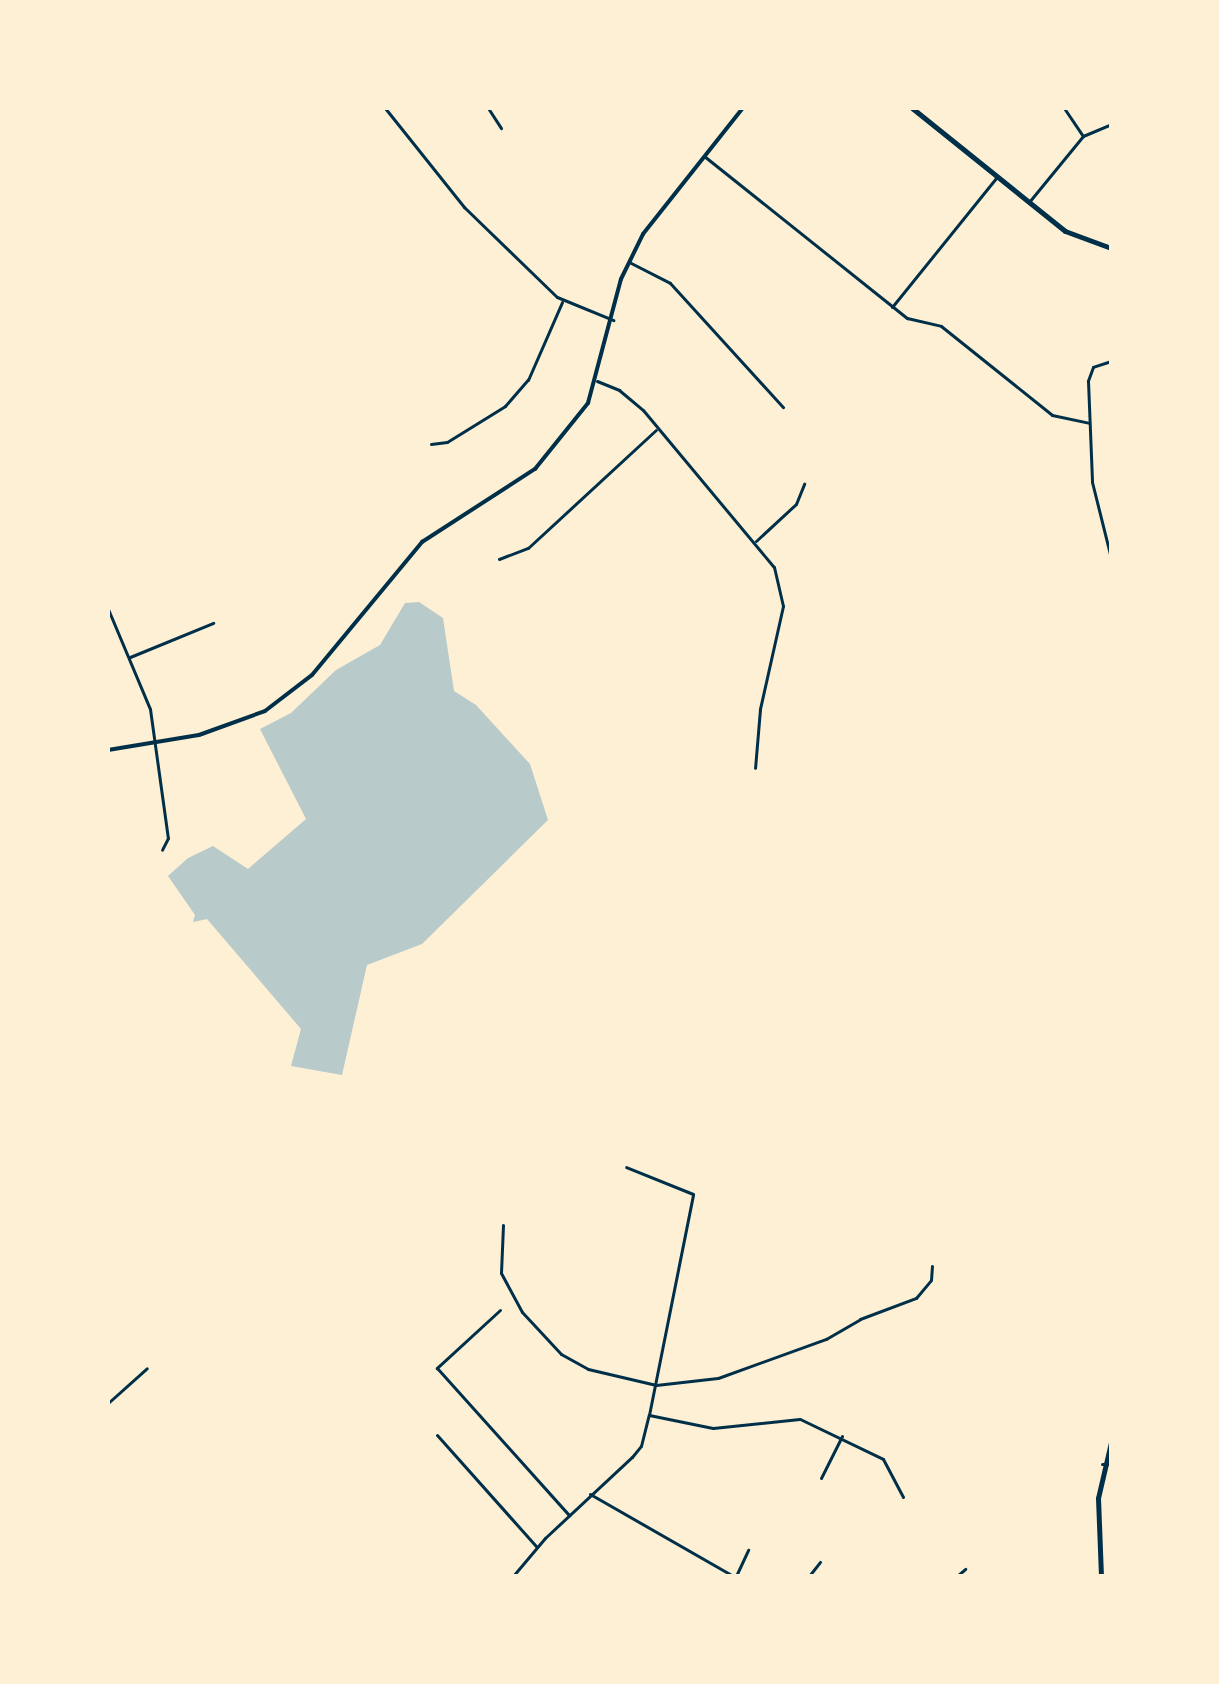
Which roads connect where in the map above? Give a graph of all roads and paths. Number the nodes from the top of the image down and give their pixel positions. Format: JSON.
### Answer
{"nodes":[{"id":1,"x":385,"y":108,"type":"edge"},
{"id":2,"x":488,"y":108,"type":"edge"},
{"id":3,"x":743,"y":108,"type":"edge"},
{"id":4,"x":912,"y":108,"type":"edge"},
{"id":5,"x":1064,"y":108,"type":"edge"},
{"id":6,"x":1111,"y":124,"type":"edge"},
{"id":7,"x":501,"y":128,"type":"dead end"},
{"id":8,"x":1083,"y":136,"type":"junction"},
{"id":9,"x":704,"y":156,"type":"junction"},
{"id":10,"x":997,"y":177,"type":"junction"},
{"id":11,"x":1029,"y":202,"type":"junction"},
{"id":12,"x":1111,"y":248,"type":"edge"},
{"id":13,"x":629,"y":262,"type":"junction"},
{"id":14,"x":562,"y":302,"type":"junction"},
{"id":15,"x":892,"y":307,"type":"junction"},
{"id":16,"x":613,"y":320,"type":"junction"},
{"id":17,"x":1111,"y":361,"type":"edge"},
{"id":18,"x":597,"y":381,"type":"junction"},
{"id":19,"x":783,"y":407,"type":"dead end"},
{"id":20,"x":1089,"y":423,"type":"junction"},
{"id":21,"x":656,"y":430,"type":"junction"},
{"id":22,"x":431,"y":444,"type":"dead end"},
{"id":23,"x":804,"y":484,"type":"dead end"},
{"id":24,"x":756,"y":541,"type":"junction"},
{"id":25,"x":1111,"y":558,"type":"edge"},
{"id":26,"x":499,"y":559,"type":"dead end"},
{"id":27,"x":108,"y":609,"type":"edge"},
{"id":28,"x":213,"y":623,"type":"dead end"},
{"id":29,"x":130,"y":657,"type":"junction"},
{"id":30,"x":157,"y":742,"type":"junction"},
{"id":31,"x":108,"y":750,"type":"edge"},
{"id":32,"x":755,"y":768,"type":"dead end"},
{"id":33,"x":162,"y":850,"type":"dead end"},
{"id":34,"x":626,"y":1167,"type":"dead end"},
{"id":35,"x":503,"y":1225,"type":"dead end"},
{"id":36,"x":932,"y":1266,"type":"dead end"},
{"id":37,"x":500,"y":1310,"type":"dead end"},
{"id":38,"x":147,"y":1368,"type":"dead end"},
{"id":39,"x":656,"y":1385,"type":"junction"},
{"id":40,"x":108,"y":1403,"type":"edge"},
{"id":41,"x":649,"y":1415,"type":"junction"},
{"id":42,"x":437,"y":1435,"type":"dead end"},
{"id":43,"x":842,"y":1436,"type":"junction"},
{"id":44,"x":1111,"y":1442,"type":"edge"},
{"id":45,"x":1102,"y":1464,"type":"junction"},
{"id":46,"x":1111,"y":1464,"type":"edge"},
{"id":47,"x":821,"y":1478,"type":"dead end"},
{"id":48,"x":590,"y":1494,"type":"junction"},
{"id":49,"x":903,"y":1497,"type":"dead end"},
{"id":50,"x":569,"y":1515,"type":"junction"},
{"id":51,"x":537,"y":1547,"type":"junction"},
{"id":52,"x":748,"y":1550,"type":"dead end"},
{"id":53,"x":820,"y":1562,"type":"dead end"},
{"id":54,"x":965,"y":1569,"type":"dead end"},
{"id":55,"x":513,"y":1576,"type":"edge"},
{"id":56,"x":734,"y":1576,"type":"edge"},
{"id":57,"x":809,"y":1576,"type":"edge"},
{"id":58,"x":957,"y":1576,"type":"edge"},
{"id":59,"x":1101,"y":1576,"type":"edge"}],
"edges":[{"from":1,"to":14,"type":"street"},
{"from":2,"to":7,"type":"street"},
{"from":3,"to":9,"type":"street"},
{"from":4,"to":10,"type":"main road"},
{"from":5,"to":8,"type":"street"},
{"from":6,"to":8,"type":"street"},
{"from":8,"to":11,"type":"street"},
{"from":9,"to":13,"type":"street"},
{"from":9,"to":15,"type":"street"},
{"from":10,"to":11,"type":"main road"},
{"from":10,"to":15,"type":"street"},
{"from":11,"to":12,"type":"main road"},
{"from":13,"to":16,"type":"street"},
{"from":13,"to":19,"type":"street"},
{"from":14,"to":16,"type":"street"},
{"from":14,"to":22,"type":"street"},
{"from":15,"to":20,"type":"street"},
{"from":16,"to":18,"type":"street"},
{"from":17,"to":20,"type":"street"},
{"from":18,"to":21,"type":"street"},
{"from":18,"to":30,"type":"street"},
{"from":20,"to":25,"type":"street"},
{"from":21,"to":24,"type":"street"},
{"from":21,"to":26,"type":"street"},
{"from":23,"to":24,"type":"street"},
{"from":24,"to":32,"type":"street"},
{"from":27,"to":29,"type":"street"},
{"from":28,"to":29,"type":"street"},
{"from":29,"to":30,"type":"street"},
{"from":30,"to":31,"type":"street"},
{"from":30,"to":33,"type":"street"},
{"from":34,"to":39,"type":"street"},
{"from":35,"to":39,"type":"street"},
{"from":36,"to":39,"type":"street"},
{"from":37,"to":50,"type":"street"},
{"from":38,"to":40,"type":"street"},
{"from":39,"to":41,"type":"street"},
{"from":41,"to":43,"type":"street"},
{"from":41,"to":48,"type":"street"},
{"from":42,"to":51,"type":"street"},
{"from":43,"to":47,"type":"street"},
{"from":43,"to":49,"type":"street"},
{"from":44,"to":45,"type":"main road"},
{"from":45,"to":46,"type":"street"},
{"from":45,"to":59,"type":"main road"},
{"from":48,"to":50,"type":"street"},
{"from":48,"to":56,"type":"street"},
{"from":50,"to":51,"type":"street"},
{"from":51,"to":55,"type":"street"},
{"from":52,"to":56,"type":"street"},
{"from":53,"to":57,"type":"street"},
{"from":54,"to":58,"type":"street"}]}
